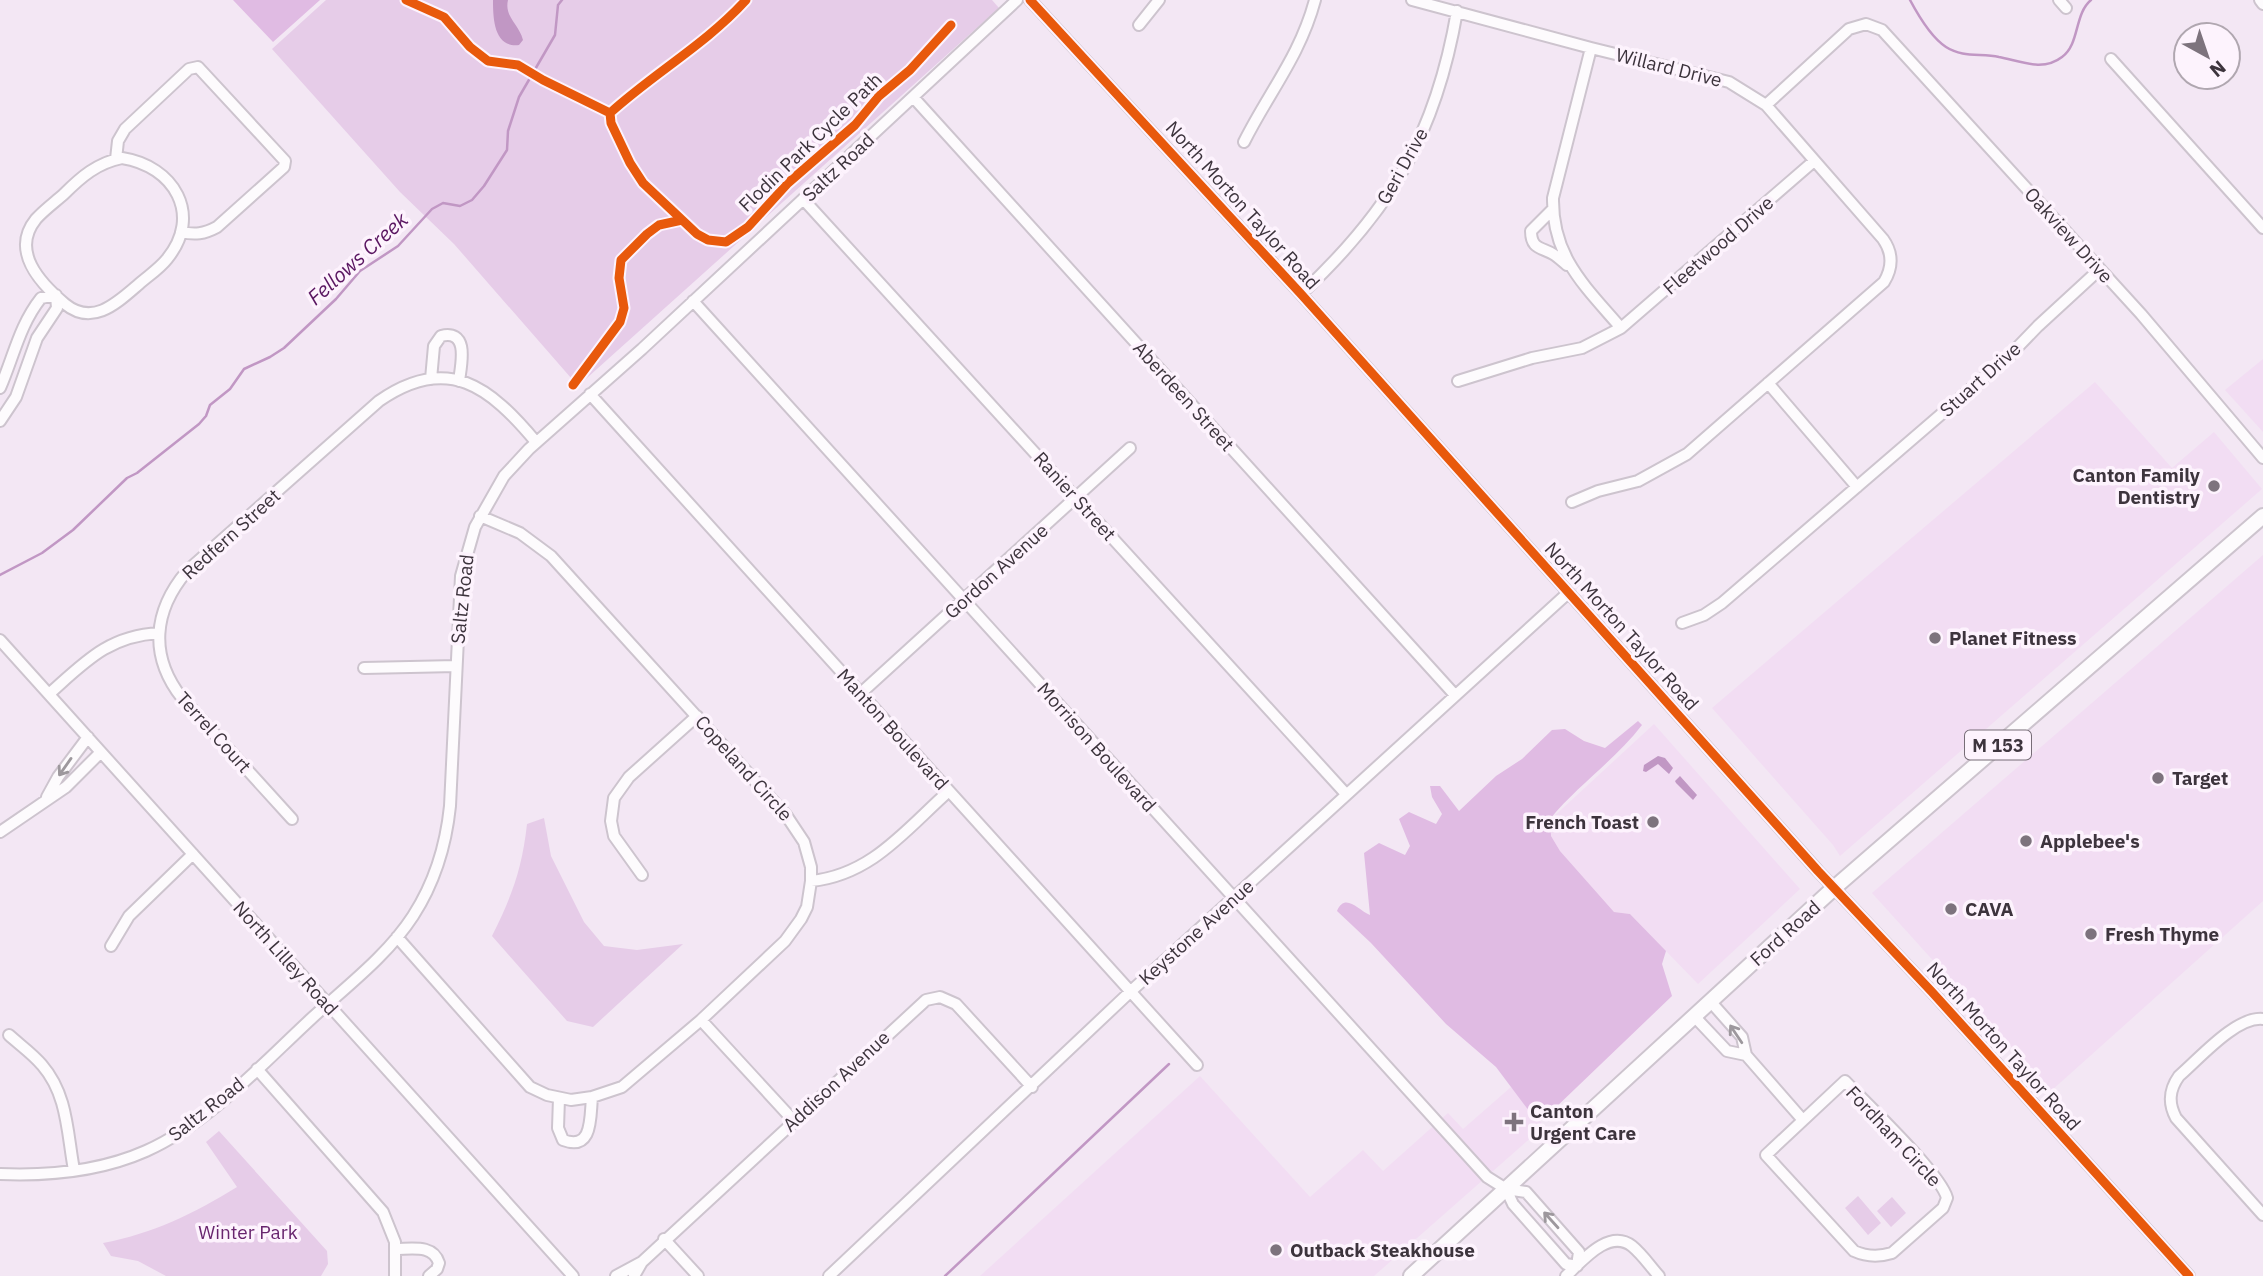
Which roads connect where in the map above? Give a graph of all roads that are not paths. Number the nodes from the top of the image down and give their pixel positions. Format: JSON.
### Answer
{"nodes":[{"id":1,"x":1017,"y":0,"type":"edge"},
{"id":2,"x":1030,"y":0,"type":"edge"},
{"id":3,"x":1159,"y":0,"type":"edge"},
{"id":4,"x":1315,"y":0,"type":"edge"},
{"id":5,"x":1412,"y":0,"type":"edge"},
{"id":6,"x":1457,"y":11,"type":"junction"},
{"id":7,"x":1139,"y":25,"type":"dead end"},
{"id":8,"x":1591,"y":48,"type":"junction"},
{"id":9,"x":2112,"y":59,"type":"dead end"},
{"id":10,"x":913,"y":97,"type":"junction"},
{"id":11,"x":1766,"y":105,"type":"junction"},
{"id":12,"x":1244,"y":142,"type":"dead end"},
{"id":13,"x":116,"y":159,"type":"junction"},
{"id":14,"x":1814,"y":161,"type":"junction"},
{"id":15,"x":803,"y":199,"type":"junction"},
{"id":16,"x":1553,"y":209,"type":"junction"},
{"id":17,"x":2263,"y":228,"type":"edge"},
{"id":18,"x":181,"y":232,"type":"junction"},
{"id":19,"x":1569,"y":266,"type":"junction"},
{"id":20,"x":2100,"y":269,"type":"junction"},
{"id":21,"x":1301,"y":294,"type":"junction"},
{"id":22,"x":56,"y":295,"type":"junction"},
{"id":23,"x":693,"y":301,"type":"junction"},
{"id":24,"x":1621,"y":328,"type":"junction"},
{"id":25,"x":15,"y":349,"type":"junction"},
{"id":26,"x":30,"y":357,"type":"junction"},
{"id":27,"x":431,"y":379,"type":"junction"},
{"id":28,"x":459,"y":381,"type":"junction"},
{"id":29,"x":1458,"y":381,"type":"dead end"},
{"id":30,"x":1768,"y":383,"type":"junction"},
{"id":31,"x":0,"y":388,"type":"edge"},
{"id":32,"x":590,"y":394,"type":"junction"},
{"id":33,"x":16,"y":397,"type":"junction"},
{"id":34,"x":0,"y":421,"type":"edge"},
{"id":35,"x":536,"y":442,"type":"junction"},
{"id":36,"x":1130,"y":448,"type":"dead end"},
{"id":37,"x":2263,"y":458,"type":"edge"},
{"id":38,"x":1857,"y":486,"type":"junction"},
{"id":39,"x":1076,"y":497,"type":"junction"},
{"id":40,"x":1572,"y":502,"type":"dead end"},
{"id":41,"x":480,"y":516,"type":"junction"},
{"id":42,"x":2263,"y":516,"type":"edge"},
{"id":43,"x":1568,"y":593,"type":"junction"},
{"id":44,"x":963,"y":600,"type":"junction"},
{"id":45,"x":1682,"y":623,"type":"dead end"},
{"id":46,"x":159,"y":633,"type":"junction"},
{"id":47,"x":0,"y":640,"type":"edge"},
{"id":48,"x":456,"y":666,"type":"junction"},
{"id":49,"x":364,"y":668,"type":"dead end"},
{"id":50,"x":49,"y":694,"type":"junction"},
{"id":51,"x":861,"y":694,"type":"junction"},
{"id":52,"x":1454,"y":694,"type":"junction"},
{"id":53,"x":696,"y":716,"type":"junction"},
{"id":54,"x":88,"y":737,"type":"junction"},
{"id":55,"x":101,"y":752,"type":"junction"},
{"id":56,"x":949,"y":791,"type":"junction"},
{"id":57,"x":1346,"y":794,"type":"junction"},
{"id":58,"x":46,"y":800,"type":"junction"},
{"id":59,"x":292,"y":819,"type":"dead end"},
{"id":60,"x":0,"y":832,"type":"edge"},
{"id":61,"x":193,"y":854,"type":"junction"},
{"id":62,"x":642,"y":874,"type":"dead end"},
{"id":63,"x":811,"y":881,"type":"junction"},
{"id":64,"x":1834,"y":888,"type":"junction"},
{"id":65,"x":1233,"y":897,"type":"junction"},
{"id":66,"x":397,"y":937,"type":"junction"},
{"id":67,"x":111,"y":946,"type":"dead end"},
{"id":68,"x":1130,"y":992,"type":"junction"},
{"id":69,"x":1710,"y":1001,"type":"junction"},
{"id":70,"x":327,"y":1004,"type":"junction"},
{"id":71,"x":1694,"y":1016,"type":"junction"},
{"id":72,"x":2260,"y":1019,"type":"edge"},
{"id":73,"x":701,"y":1020,"type":"junction"},
{"id":74,"x":9,"y":1035,"type":"dead end"},
{"id":75,"x":1746,"y":1055,"type":"junction"},
{"id":76,"x":1197,"y":1065,"type":"dead end"},
{"id":77,"x":257,"y":1069,"type":"junction"},
{"id":78,"x":1031,"y":1087,"type":"junction"},
{"id":79,"x":592,"y":1097,"type":"junction"},
{"id":80,"x":559,"y":1098,"type":"junction"},
{"id":81,"x":1802,"y":1119,"type":"junction"},
{"id":82,"x":793,"y":1120,"type":"junction"},
{"id":83,"x":75,"y":1170,"type":"junction"},
{"id":84,"x":0,"y":1174,"type":"edge"},
{"id":85,"x":1506,"y":1189,"type":"junction"},
{"id":86,"x":2263,"y":1215,"type":"edge"},
{"id":87,"x":664,"y":1239,"type":"junction"},
{"id":88,"x":396,"y":1249,"type":"junction"},
{"id":89,"x":642,"y":1262,"type":"junction"},
{"id":90,"x":1577,"y":1266,"type":"junction"},
{"id":91,"x":395,"y":1276,"type":"edge"},
{"id":92,"x":429,"y":1276,"type":"edge"},
{"id":93,"x":573,"y":1276,"type":"edge"},
{"id":94,"x":616,"y":1276,"type":"edge"},
{"id":95,"x":634,"y":1276,"type":"edge"},
{"id":96,"x":698,"y":1276,"type":"edge"},
{"id":97,"x":828,"y":1276,"type":"edge"},
{"id":98,"x":1411,"y":1276,"type":"edge"},
{"id":99,"x":1566,"y":1276,"type":"edge"},
{"id":100,"x":1659,"y":1276,"type":"edge"},
{"id":101,"x":2189,"y":1276,"type":"edge"}],
"edges":[{"from":1,"to":10,"type":"street","name":"Saltz Road"},
{"from":2,"to":21,"type":"street","name":"North Morton Taylor Road"},
{"from":3,"to":7,"type":"street"},
{"from":4,"to":12,"type":"street"},
{"from":5,"to":6,"type":"street","name":"Willard Drive"},
{"from":6,"to":8,"type":"street","name":"Willard Drive"},
{"from":6,"to":21,"type":"street","name":"Geri Drive"},
{"from":8,"to":11,"type":"street","name":"Willard Drive"},
{"from":8,"to":16,"type":"street"},
{"from":9,"to":17,"type":"street"},
{"from":10,"to":15,"type":"street","name":"Saltz Road"},
{"from":10,"to":52,"type":"street","name":"Aberdeen Street"},
{"from":11,"to":14,"type":"street","name":"Willard Drive"},
{"from":11,"to":20,"type":"street","name":"Oakview Drive"},
{"from":13,"to":18,"type":"street"},
{"from":13,"to":18,"type":"street"},
{"from":13,"to":22,"type":"street"},
{"from":14,"to":24,"type":"street","name":"Fleetwood Drive"},
{"from":14,"to":30,"type":"street","name":"Willard Drive"},
{"from":15,"to":23,"type":"street","name":"Saltz Road"},
{"from":15,"to":39,"type":"street","name":"Ranier Street"},
{"from":16,"to":19,"type":"street"},
{"from":16,"to":19,"type":"street"},
{"from":18,"to":22,"type":"street"},
{"from":19,"to":24,"type":"street"},
{"from":20,"to":37,"type":"street","name":"Oakview Drive"},
{"from":20,"to":38,"type":"street","name":"Stuart Drive"},
{"from":21,"to":43,"type":"street","name":"North Morton Taylor Road"},
{"from":22,"to":25,"type":"street"},
{"from":22,"to":26,"type":"street"},
{"from":23,"to":32,"type":"street","name":"Saltz Road"},
{"from":23,"to":44,"type":"street","name":"Morrison Boulevard"},
{"from":24,"to":29,"type":"street","name":"Fleetwood Drive"},
{"from":25,"to":26,"type":"street"},
{"from":25,"to":31,"type":"street"},
{"from":26,"to":33,"type":"street"},
{"from":27,"to":28,"type":"street","name":"Redfern Street"},
{"from":27,"to":28,"type":"street"},
{"from":27,"to":46,"type":"street","name":"Redfern Street"},
{"from":28,"to":35,"type":"street","name":"Redfern Street"},
{"from":30,"to":38,"type":"street"},
{"from":30,"to":40,"type":"street"},
{"from":31,"to":33,"type":"street"},
{"from":32,"to":35,"type":"street","name":"Saltz Road"},
{"from":32,"to":51,"type":"street","name":"Manton Boulevard"},
{"from":33,"to":34,"type":"street"},
{"from":35,"to":41,"type":"street","name":"Saltz Road"},
{"from":36,"to":39,"type":"street","name":"Gordon Avenue"},
{"from":38,"to":45,"type":"street","name":"Stuart Drive"},
{"from":39,"to":44,"type":"street","name":"Gordon Avenue"},
{"from":39,"to":57,"type":"street","name":"Ranier Street"},
{"from":41,"to":48,"type":"street","name":"Saltz Road"},
{"from":41,"to":53,"type":"street","name":"Copeland Circle"},
{"from":42,"to":64,"type":"main road","name":"Ford Road","number":"M 153"},
{"from":43,"to":52,"type":"street","name":"Keystone Avenue"},
{"from":43,"to":64,"type":"street","name":"North Morton Taylor Road"},
{"from":44,"to":51,"type":"street","name":"Gordon Avenue"},
{"from":44,"to":65,"type":"street","name":"Morrison Boulevard"},
{"from":46,"to":50,"type":"street"},
{"from":46,"to":59,"type":"street","name":"Terrel Court"},
{"from":47,"to":50,"type":"street","name":"North Lilley Road"},
{"from":48,"to":49,"type":"street"},
{"from":48,"to":66,"type":"street","name":"Saltz Road"},
{"from":50,"to":54,"type":"street","name":"North Lilley Road"},
{"from":51,"to":56,"type":"street","name":"Manton Boulevard"},
{"from":52,"to":57,"type":"street","name":"Keystone Avenue"},
{"from":53,"to":62,"type":"street"},
{"from":53,"to":63,"type":"street","name":"Copeland Circle"},
{"from":54,"to":55,"type":"street","name":"North Lilley Road"},
{"from":54,"to":58,"type":"street","one_way":true},
{"from":55,"to":58,"type":"street"},
{"from":55,"to":61,"type":"street","name":"North Lilley Road"},
{"from":56,"to":63,"type":"street"},
{"from":56,"to":68,"type":"street","name":"Manton Boulevard"},
{"from":57,"to":65,"type":"street","name":"Keystone Avenue"},
{"from":58,"to":60,"type":"street"},
{"from":61,"to":67,"type":"street"},
{"from":61,"to":70,"type":"street","name":"North Lilley Road"},
{"from":63,"to":73,"type":"street","name":"Copeland Circle"},
{"from":64,"to":69,"type":"main road","name":"Ford Road","number":"M 153"},
{"from":64,"to":101,"type":"street","name":"North Morton Taylor Road"},
{"from":65,"to":68,"type":"street","name":"Keystone Avenue"},
{"from":65,"to":85,"type":"street","name":"Morrison Boulevard"},
{"from":66,"to":70,"type":"street","name":"Saltz Road"},
{"from":66,"to":80,"type":"street","name":"Copeland Circle"},
{"from":68,"to":76,"type":"street","name":"Manton Boulevard"},
{"from":68,"to":78,"type":"street","name":"Keystone Avenue"},
{"from":69,"to":71,"type":"main road","name":"Ford Road","number":"M 153"},
{"from":75,"to":69,"type":"street","one_way":true},
{"from":70,"to":77,"type":"street","name":"Saltz Road"},
{"from":70,"to":93,"type":"street","name":"North Lilley Road"},
{"from":71,"to":75,"type":"street"},
{"from":71,"to":85,"type":"main road","name":"Ford Road","number":"M 153"},
{"from":72,"to":86,"type":"street"},
{"from":73,"to":79,"type":"street","name":"Copeland Circle"},
{"from":73,"to":82,"type":"street"},
{"from":74,"to":83,"type":"street"},
{"from":75,"to":81,"type":"street"},
{"from":77,"to":83,"type":"street","name":"Saltz Road"},
{"from":77,"to":88,"type":"street"},
{"from":78,"to":82,"type":"street","name":"Addison Avenue"},
{"from":78,"to":97,"type":"street","name":"Keystone Avenue"},
{"from":79,"to":80,"type":"street","name":"Copeland Circle"},
{"from":79,"to":80,"type":"street"},
{"from":81,"to":81,"type":"street","name":"Fordham Circle"},
{"from":82,"to":87,"type":"street","name":"Addison Avenue"},
{"from":83,"to":84,"type":"street","name":"Saltz Road"},
{"from":85,"to":90,"type":"street"},
{"from":90,"to":85,"type":"street","one_way":true},
{"from":85,"to":98,"type":"main road","name":"Ford Road","number":"M 153"},
{"from":87,"to":89,"type":"street","name":"Addison Avenue"},
{"from":87,"to":96,"type":"street"},
{"from":88,"to":91,"type":"street"},
{"from":88,"to":92,"type":"street"},
{"from":89,"to":94,"type":"street","name":"Addison Avenue"},
{"from":89,"to":95,"type":"street","name":"Addison Avenue"},
{"from":90,"to":99,"type":"street"},
{"from":90,"to":100,"type":"street"}]}
